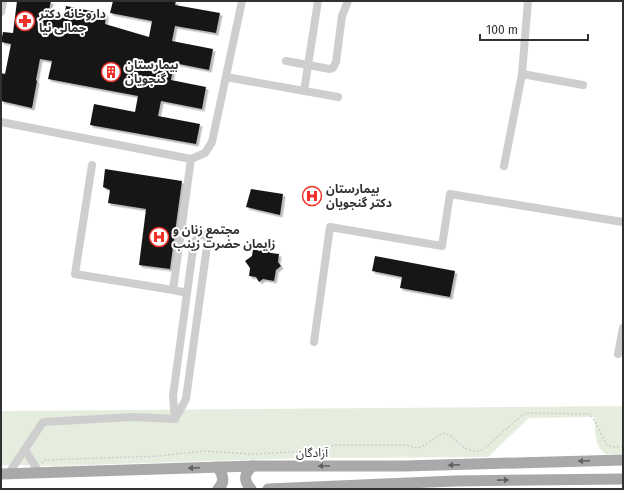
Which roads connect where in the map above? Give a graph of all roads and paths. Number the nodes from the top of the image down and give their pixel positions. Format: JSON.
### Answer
{"nodes":[{"id":1,"x":242,"y":1,"type":"edge"},
{"id":2,"x":318,"y":1,"type":"edge"},
{"id":3,"x":348,"y":1,"type":"edge"},
{"id":4,"x":528,"y":1,"type":"edge"},
{"id":5,"x":1,"y":2,"type":"edge"},
{"id":6,"x":1,"y":12,"type":"edge"},
{"id":7,"x":286,"y":61,"type":"dead end"},
{"id":8,"x":308,"y":66,"type":"junction"},
{"id":9,"x":522,"y":74,"type":"junction"},
{"id":10,"x":226,"y":77,"type":"junction"},
{"id":11,"x":583,"y":85,"type":"dead end"},
{"id":12,"x":304,"y":91,"type":"junction"},
{"id":13,"x":338,"y":97,"type":"dead end"},
{"id":14,"x":1,"y":122,"type":"edge"},
{"id":15,"x":191,"y":159,"type":"junction"},
{"id":16,"x":92,"y":165,"type":"dead end"},
{"id":17,"x":504,"y":166,"type":"dead end"},
{"id":18,"x":623,"y":222,"type":"edge"},
{"id":19,"x":172,"y":290,"type":"junction"},
{"id":20,"x":187,"y":292,"type":"junction"},
{"id":21,"x":623,"y":328,"type":"edge"},
{"id":22,"x":314,"y":342,"type":"dead end"},
{"id":23,"x":618,"y":354,"type":"dead end"},
{"id":24,"x":175,"y":419,"type":"junction"},
{"id":25,"x":623,"y":447,"type":"edge"},
{"id":26,"x":25,"y":450,"type":"junction"},
{"id":27,"x":623,"y":460,"type":"edge"},
{"id":28,"x":253,"y":466,"type":"junction"},
{"id":29,"x":217,"y":467,"type":"junction"},
{"id":30,"x":39,"y":472,"type":"junction"},
{"id":31,"x":5,"y":474,"type":"edge"},
{"id":32,"x":623,"y":479,"type":"edge"},
{"id":33,"x":454,"y":481,"type":"junction"},
{"id":34,"x":324,"y":488,"type":"edge"},
{"id":35,"x":218,"y":489,"type":"edge"},
{"id":36,"x":251,"y":489,"type":"edge"},
{"id":37,"x":268,"y":489,"type":"edge"},
{"id":38,"x":439,"y":489,"type":"edge"}],
"edges":[{"from":1,"to":10,"type":"lane"},
{"from":2,"to":8,"type":"lane"},
{"from":3,"to":8,"type":"lane"},
{"from":4,"to":9,"type":"lane"},
{"from":5,"to":6,"type":"lane"},
{"from":7,"to":8,"type":"lane"},
{"from":8,"to":12,"type":"lane"},
{"from":9,"to":11,"type":"lane"},
{"from":9,"to":17,"type":"lane"},
{"from":10,"to":12,"type":"lane"},
{"from":10,"to":15,"type":"lane"},
{"from":12,"to":13,"type":"lane"},
{"from":14,"to":15,"type":"lane"},
{"from":15,"to":19,"type":"lane"},
{"from":16,"to":19,"type":"lane"},
{"from":18,"to":22,"type":"lane"},
{"from":19,"to":20,"type":"lane"},
{"from":20,"to":24,"type":"lane"},
{"from":20,"to":24,"type":"lane"},
{"from":21,"to":23,"type":"lane"},
{"from":24,"to":26,"type":"lane"},
{"from":25,"to":30,"type":"path"},
{"from":26,"to":30,"type":"lane"},
{"from":26,"to":31,"type":"lane"},
{"from":27,"to":28,"type":"main road","name":"آزادگان","one_way":true},
{"from":28,"to":29,"type":"main road","name":"آزادگان"},
{"from":28,"to":36,"type":"main road"},
{"from":29,"to":30,"type":"main road","name":"آزادگان","one_way":true},
{"from":29,"to":35,"type":"main road"},
{"from":30,"to":31,"type":"main road","name":"آزادگان"},
{"from":33,"to":32,"type":"main road","one_way":true},
{"from":33,"to":34,"type":"main road"},
{"from":33,"to":38,"type":"main road"},
{"from":34,"to":37,"type":"main road"}]}
